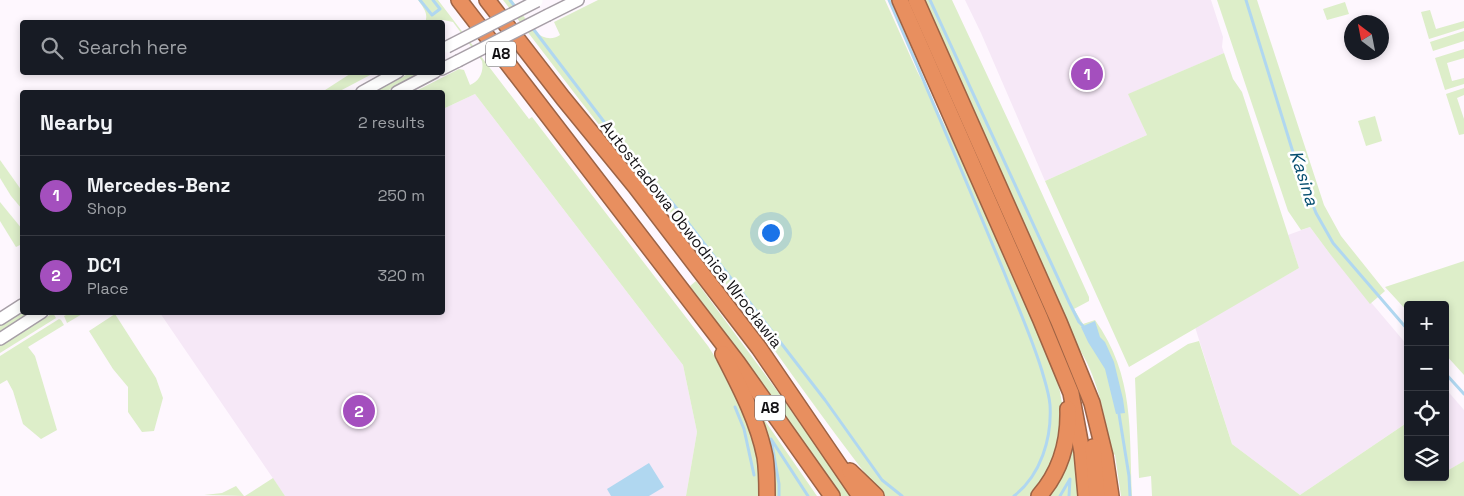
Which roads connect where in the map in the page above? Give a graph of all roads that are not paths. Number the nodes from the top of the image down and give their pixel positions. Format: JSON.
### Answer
{"nodes":[{"id":1,"x":459,"y":0,"type":"edge"},
{"id":2,"x":487,"y":0,"type":"edge"},
{"id":3,"x":578,"y":0,"type":"edge"},
{"id":4,"x":900,"y":0,"type":"edge"},
{"id":5,"x":916,"y":0,"type":"edge"},
{"id":6,"x":539,"y":1,"type":"edge"},
{"id":7,"x":445,"y":48,"type":"edge"},
{"id":8,"x":445,"y":67,"type":"edge"},
{"id":9,"x":393,"y":75,"type":"edge"},
{"id":10,"x":429,"y":75,"type":"edge"},
{"id":11,"x":366,"y":90,"type":"edge"},
{"id":12,"x":401,"y":90,"type":"edge"},
{"id":13,"x":20,"y":306,"type":"edge"},
{"id":14,"x":37,"y":315,"type":"edge"},
{"id":15,"x":0,"y":319,"type":"edge"},
{"id":16,"x":706,"y":322,"type":"junction"},
{"id":17,"x":0,"y":339,"type":"edge"},
{"id":18,"x":1059,"y":363,"type":"junction"},
{"id":19,"x":1079,"y":375,"type":"junction"},
{"id":20,"x":837,"y":461,"type":"junction"},
{"id":21,"x":767,"y":496,"type":"edge"},
{"id":22,"x":832,"y":496,"type":"edge"},
{"id":23,"x":860,"y":496,"type":"edge"},
{"id":24,"x":876,"y":496,"type":"edge"},
{"id":25,"x":1039,"y":496,"type":"edge"},
{"id":26,"x":1086,"y":496,"type":"edge"},
{"id":27,"x":1098,"y":496,"type":"edge"},
{"id":28,"x":1111,"y":496,"type":"edge"}],
"edges":[{"from":1,"to":16,"type":"highway","number":"A8"},
{"from":2,"to":20,"type":"highway","name":"Autostradowa Obwodnica Wrocławia","number":"A8"},
{"from":3,"to":8,"type":"main road","bridge":true},
{"from":4,"to":18,"type":"highway"},
{"from":5,"to":19,"type":"highway"},
{"from":6,"to":7,"type":"main road","bridge":true},
{"from":9,"to":11,"type":"main road"},
{"from":10,"to":12,"type":"main road"},
{"from":13,"to":15,"type":"main road"},
{"from":14,"to":17,"type":"main road"},
{"from":16,"to":21,"type":"highway"},
{"from":16,"to":22,"type":"highway","number":"A8"},
{"from":18,"to":25,"type":"highway"},
{"from":18,"to":26,"type":"highway"},
{"from":19,"to":27,"type":"highway"},
{"from":19,"to":28,"type":"highway"},
{"from":20,"to":23,"type":"highway","name":"Autostradowa Obwodnica Wrocławia","number":"A8"},
{"from":20,"to":24,"type":"highway"}]}
